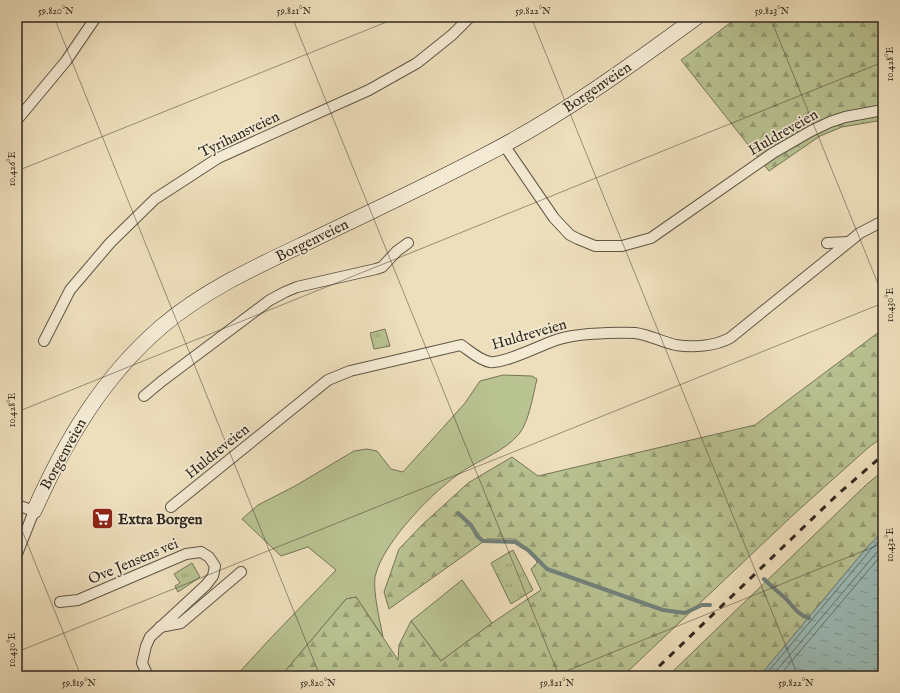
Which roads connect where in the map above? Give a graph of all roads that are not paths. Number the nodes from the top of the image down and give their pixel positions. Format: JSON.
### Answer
{"nodes":[{"id":1,"x":96,"y":17,"type":"edge"},
{"id":2,"x":470,"y":17,"type":"edge"},
{"id":3,"x":697,"y":17,"type":"edge"},
{"id":4,"x":883,"y":110,"type":"edge"},
{"id":5,"x":17,"y":120,"type":"edge"},
{"id":6,"x":504,"y":145,"type":"junction"},
{"id":7,"x":883,"y":221,"type":"edge"},
{"id":8,"x":848,"y":242,"type":"junction"},
{"id":9,"x":408,"y":243,"type":"dead end"},
{"id":10,"x":827,"y":243,"type":"dead end"},
{"id":11,"x":44,"y":340,"type":"dead end"},
{"id":12,"x":144,"y":396,"type":"dead end"},
{"id":13,"x":17,"y":505,"type":"edge"},
{"id":14,"x":171,"y":507,"type":"dead end"},
{"id":15,"x":34,"y":511,"type":"junction"},
{"id":16,"x":17,"y":554,"type":"edge"},
{"id":17,"x":241,"y":572,"type":"dead end"},
{"id":18,"x":60,"y":602,"type":"dead end"},
{"id":19,"x":160,"y":627,"type":"junction"},
{"id":20,"x":148,"y":676,"type":"edge"}],
"edges":[{"from":1,"to":5,"type":"street"},
{"from":2,"to":11,"type":"street","name":"Tyrihansveien"},
{"from":3,"to":6,"type":"street","name":"Borgenveien"},
{"from":4,"to":6,"type":"street","name":"Huldreveien"},
{"from":6,"to":15,"type":"street","name":"Borgenveien"},
{"from":7,"to":8,"type":"street","name":"Huldreveien"},
{"from":8,"to":10,"type":"street"},
{"from":8,"to":14,"type":"street","name":"Huldreveien"},
{"from":9,"to":12,"type":"street"},
{"from":13,"to":15,"type":"street"},
{"from":15,"to":16,"type":"street","name":"Borgenveien"},
{"from":17,"to":19,"type":"street"},
{"from":18,"to":19,"type":"street","name":"Ove Jensens vei"},
{"from":19,"to":20,"type":"street","name":"Ove Jensens vei"}]}
